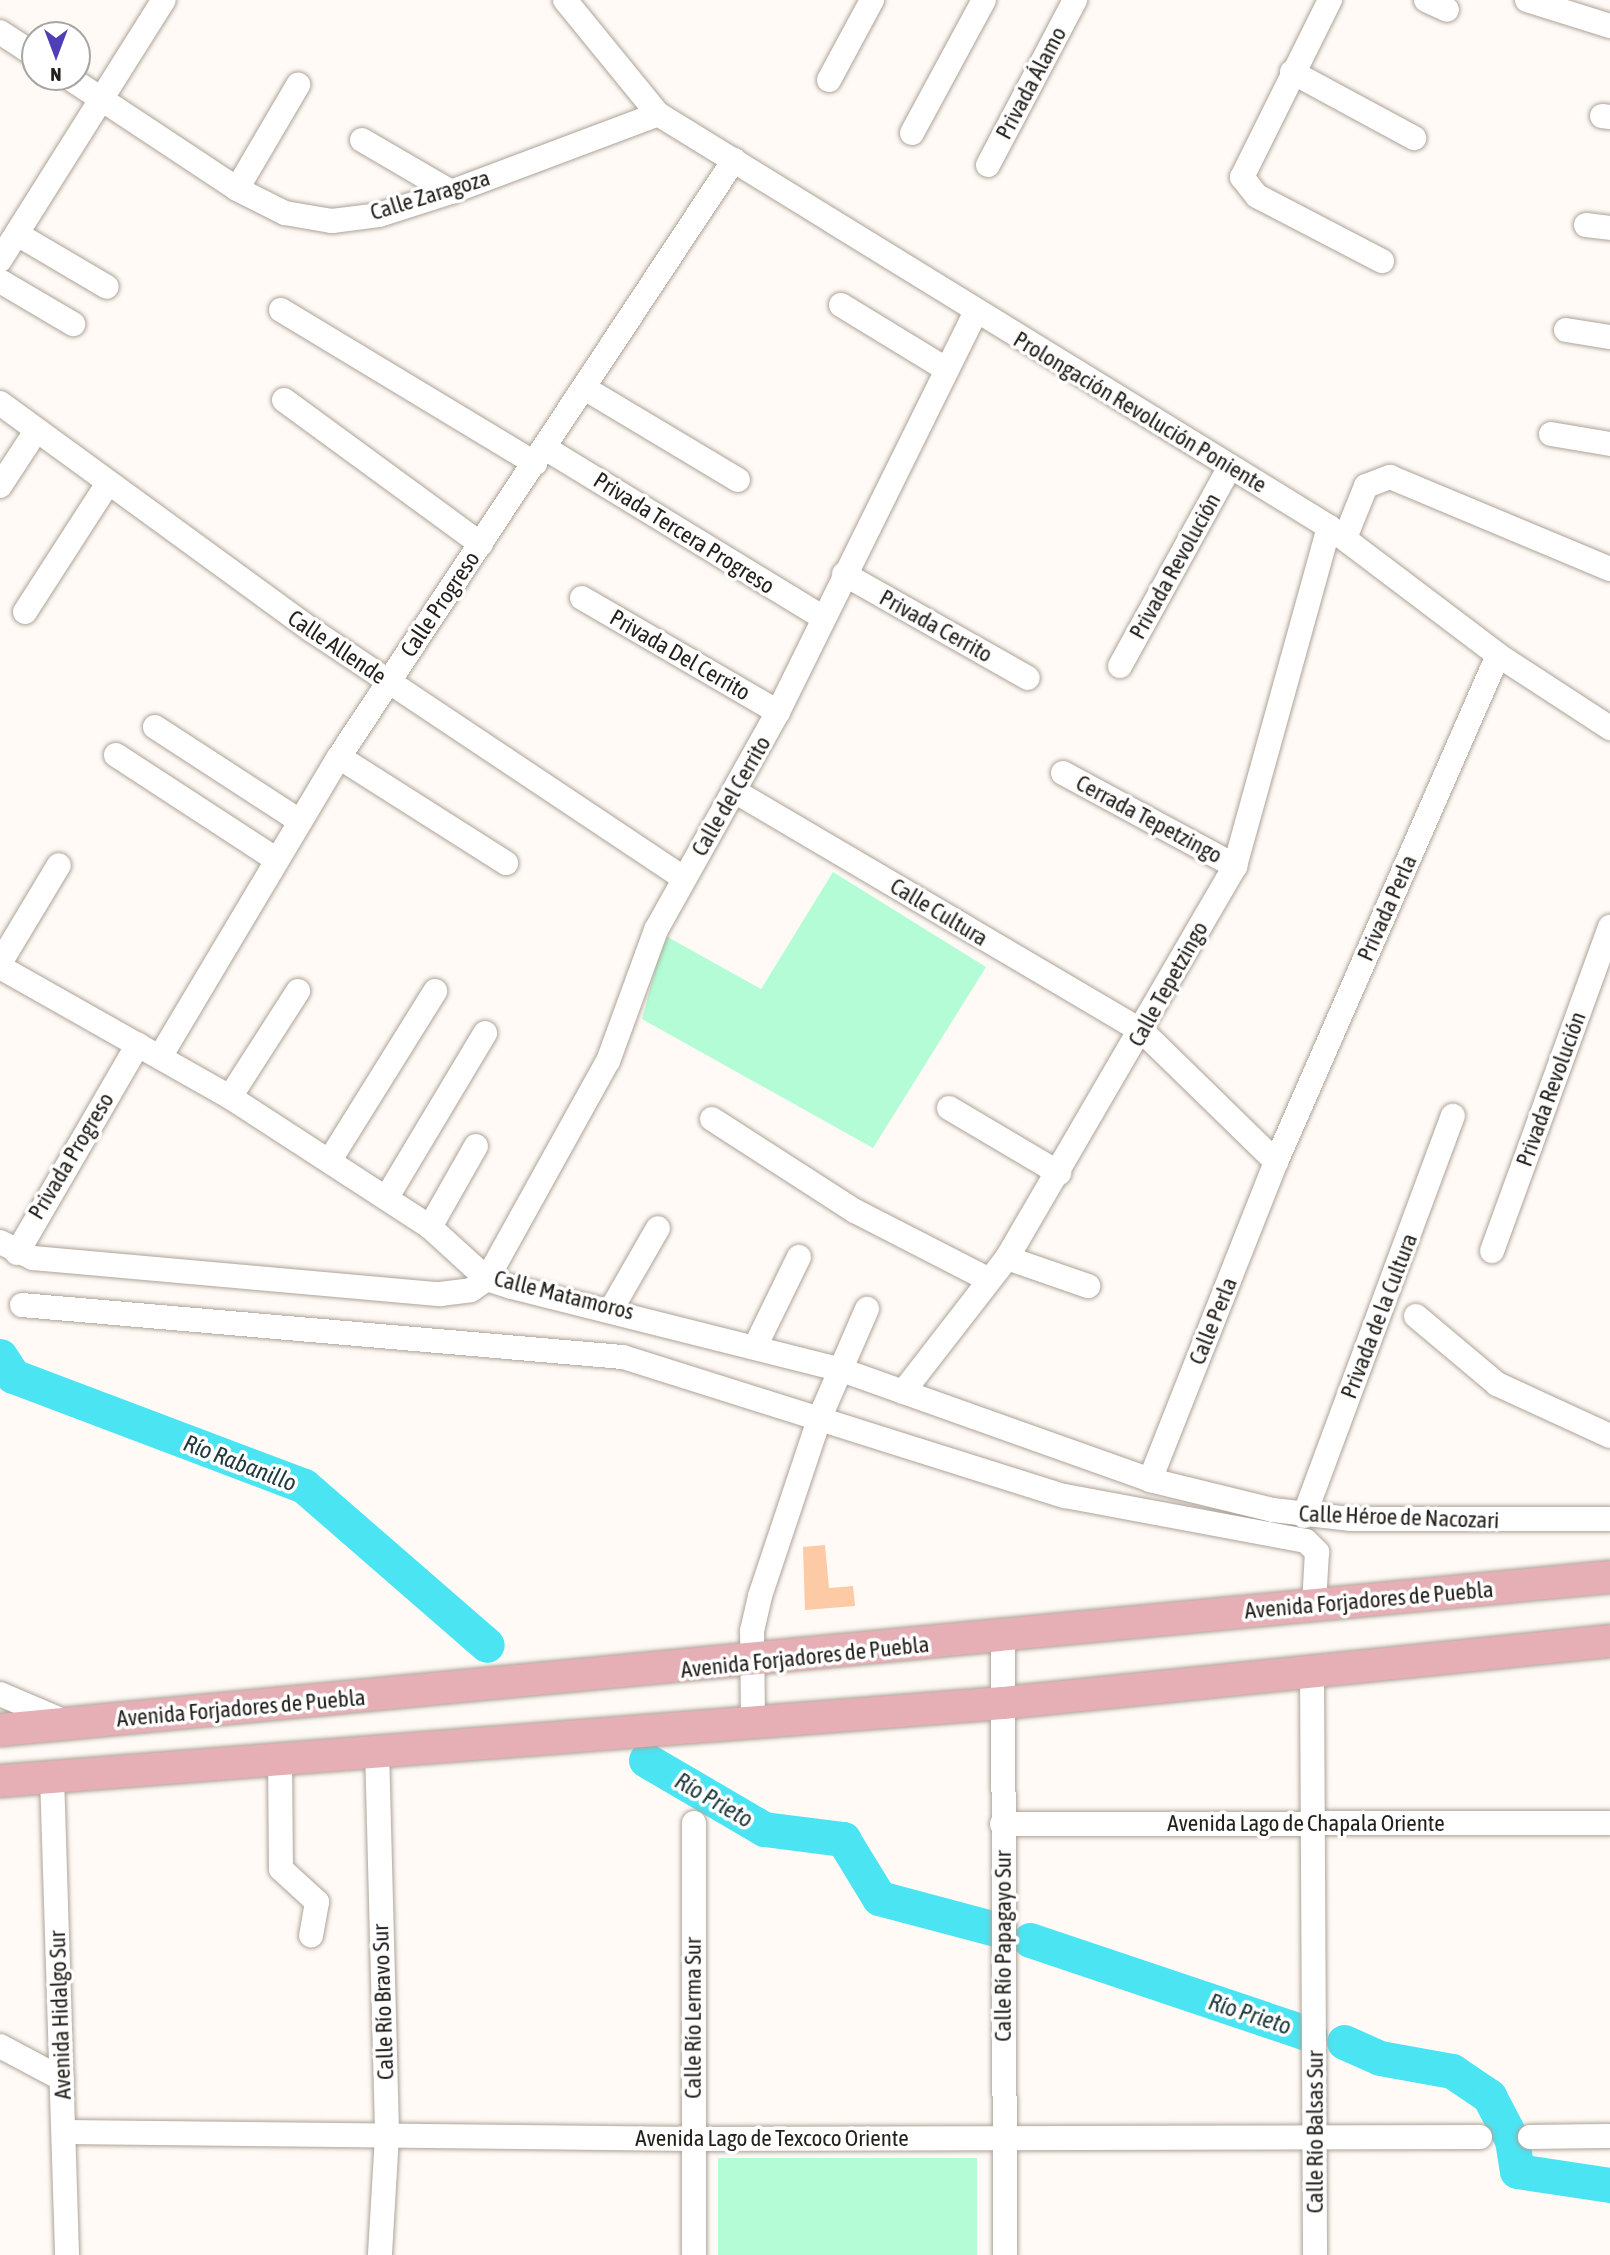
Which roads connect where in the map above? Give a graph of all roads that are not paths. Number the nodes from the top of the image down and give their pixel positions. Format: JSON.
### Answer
{"nodes":[{"id":1,"x":164,"y":0,"type":"edge"},
{"id":2,"x":565,"y":0,"type":"edge"},
{"id":3,"x":872,"y":0,"type":"edge"},
{"id":4,"x":984,"y":0,"type":"edge"},
{"id":5,"x":1075,"y":0,"type":"edge"},
{"id":6,"x":1330,"y":0,"type":"edge"},
{"id":7,"x":1527,"y":0,"type":"edge"},
{"id":8,"x":1610,"y":26,"type":"edge"},
{"id":9,"x":0,"y":32,"type":"edge"},
{"id":10,"x":21,"y":46,"type":"edge"},
{"id":11,"x":1292,"y":72,"type":"junction"},
{"id":12,"x":829,"y":80,"type":"dead end"},
{"id":13,"x":298,"y":85,"type":"dead end"},
{"id":14,"x":89,"y":91,"type":"edge"},
{"id":15,"x":100,"y":98,"type":"junction"},
{"id":16,"x":658,"y":114,"type":"junction"},
{"id":17,"x":912,"y":133,"type":"dead end"},
{"id":18,"x":1414,"y":138,"type":"dead end"},
{"id":19,"x":362,"y":140,"type":"dead end"},
{"id":20,"x":734,"y":160,"type":"junction"},
{"id":21,"x":988,"y":165,"type":"dead end"},
{"id":22,"x":237,"y":189,"type":"junction"},
{"id":23,"x":451,"y":192,"type":"junction"},
{"id":24,"x":17,"y":234,"type":"junction"},
{"id":25,"x":0,"y":260,"type":"edge"},
{"id":26,"x":1382,"y":261,"type":"dead end"},
{"id":27,"x":0,"y":281,"type":"edge"},
{"id":28,"x":107,"y":287,"type":"dead end"},
{"id":29,"x":841,"y":305,"type":"dead end"},
{"id":30,"x":281,"y":310,"type":"dead end"},
{"id":31,"x":975,"y":313,"type":"junction"},
{"id":32,"x":73,"y":324,"type":"dead end"},
{"id":33,"x":1566,"y":330,"type":"dead end"},
{"id":34,"x":1610,"y":337,"type":"edge"},
{"id":35,"x":946,"y":369,"type":"junction"},
{"id":36,"x":586,"y":388,"type":"junction"},
{"id":37,"x":284,"y":400,"type":"dead end"},
{"id":38,"x":0,"y":403,"type":"edge"},
{"id":39,"x":36,"y":431,"type":"junction"},
{"id":40,"x":1552,"y":434,"type":"dead end"},
{"id":41,"x":1610,"y":443,"type":"edge"},
{"id":42,"x":540,"y":455,"type":"junction"},
{"id":43,"x":1230,"y":467,"type":"junction"},
{"id":44,"x":738,"y":480,"type":"dead end"},
{"id":45,"x":0,"y":485,"type":"edge"},
{"id":46,"x":107,"y":485,"type":"junction"},
{"id":47,"x":1337,"y":533,"type":"junction"},
{"id":48,"x":481,"y":544,"type":"junction"},
{"id":49,"x":1610,"y":569,"type":"edge"},
{"id":50,"x":844,"y":574,"type":"junction"},
{"id":51,"x":582,"y":598,"type":"dead end"},
{"id":52,"x":25,"y":612,"type":"dead end"},
{"id":53,"x":823,"y":618,"type":"junction"},
{"id":54,"x":1497,"y":655,"type":"junction"},
{"id":55,"x":1120,"y":666,"type":"dead end"},
{"id":56,"x":1028,"y":678,"type":"dead end"},
{"id":57,"x":388,"y":682,"type":"junction"},
{"id":58,"x":778,"y":712,"type":"junction"},
{"id":59,"x":155,"y":727,"type":"dead end"},
{"id":60,"x":1610,"y":728,"type":"edge"},
{"id":61,"x":116,"y":755,"type":"dead end"},
{"id":62,"x":339,"y":757,"type":"junction"},
{"id":63,"x":1063,"y":773,"type":"dead end"},
{"id":64,"x":736,"y":792,"type":"junction"},
{"id":65,"x":300,"y":821,"type":"junction"},
{"id":66,"x":277,"y":860,"type":"junction"},
{"id":67,"x":506,"y":863,"type":"dead end"},
{"id":68,"x":59,"y":865,"type":"dead end"},
{"id":69,"x":1235,"y":866,"type":"junction"},
{"id":70,"x":684,"y":878,"type":"junction"},
{"id":71,"x":1610,"y":927,"type":"edge"},
{"id":72,"x":0,"y":965,"type":"edge"},
{"id":73,"x":298,"y":991,"type":"dead end"},
{"id":74,"x":435,"y":991,"type":"dead end"},
{"id":75,"x":1143,"y":1032,"type":"junction"},
{"id":76,"x":485,"y":1033,"type":"dead end"},
{"id":77,"x":138,"y":1044,"type":"junction"},
{"id":78,"x":160,"y":1057,"type":"junction"},
{"id":79,"x":230,"y":1097,"type":"junction"},
{"id":80,"x":949,"y":1108,"type":"dead end"},
{"id":81,"x":1454,"y":1116,"type":"dead end"},
{"id":82,"x":712,"y":1119,"type":"dead end"},
{"id":83,"x":476,"y":1146,"type":"dead end"},
{"id":84,"x":330,"y":1160,"type":"junction"},
{"id":85,"x":1276,"y":1162,"type":"junction"},
{"id":86,"x":1059,"y":1173,"type":"junction"},
{"id":87,"x":387,"y":1197,"type":"junction"},
{"id":88,"x":430,"y":1227,"type":"junction"},
{"id":89,"x":658,"y":1228,"type":"dead end"},
{"id":90,"x":8,"y":1247,"type":"edge"},
{"id":91,"x":1492,"y":1251,"type":"dead end"},
{"id":92,"x":799,"y":1257,"type":"dead end"},
{"id":93,"x":1007,"y":1258,"type":"junction"},
{"id":94,"x":487,"y":1279,"type":"junction"},
{"id":95,"x":989,"y":1280,"type":"junction"},
{"id":96,"x":1088,"y":1286,"type":"dead end"},
{"id":97,"x":22,"y":1305,"type":"dead end"},
{"id":98,"x":612,"y":1308,"type":"junction"},
{"id":99,"x":867,"y":1309,"type":"dead end"},
{"id":100,"x":1416,"y":1316,"type":"dead end"},
{"id":101,"x":756,"y":1345,"type":"junction"},
{"id":102,"x":839,"y":1369,"type":"junction"},
{"id":103,"x":903,"y":1392,"type":"junction"},
{"id":104,"x":820,"y":1417,"type":"junction"},
{"id":105,"x":1610,"y":1436,"type":"edge"},
{"id":106,"x":1150,"y":1480,"type":"junction"},
{"id":107,"x":1304,"y":1516,"type":"junction"},
{"id":108,"x":1610,"y":1519,"type":"edge"},
{"id":109,"x":1610,"y":1577,"type":"edge"},
{"id":110,"x":1314,"y":1604,"type":"junction"},
{"id":111,"x":1003,"y":1638,"type":"junction"},
{"id":112,"x":1610,"y":1641,"type":"edge"},
{"id":113,"x":751,"y":1661,"type":"junction"},
{"id":114,"x":1312,"y":1673,"type":"junction"},
{"id":115,"x":0,"y":1694,"type":"edge"},
{"id":116,"x":1003,"y":1703,"type":"junction"},
{"id":117,"x":753,"y":1722,"type":"junction"},
{"id":118,"x":69,"y":1723,"type":"junction"},
{"id":119,"x":0,"y":1730,"type":"edge"},
{"id":120,"x":377,"y":1749,"type":"junction"},
{"id":121,"x":280,"y":1757,"type":"junction"},
{"id":122,"x":52,"y":1776,"type":"junction"},
{"id":123,"x":0,"y":1781,"type":"edge"},
{"id":124,"x":694,"y":1823,"type":"dead end"},
{"id":125,"x":1313,"y":1823,"type":"junction"},
{"id":126,"x":1610,"y":1823,"type":"edge"},
{"id":127,"x":1002,"y":1824,"type":"junction"},
{"id":128,"x":311,"y":1935,"type":"dead end"},
{"id":129,"x":0,"y":2046,"type":"edge"},
{"id":130,"x":62,"y":2079,"type":"junction"},
{"id":131,"x":65,"y":2132,"type":"junction"},
{"id":132,"x":387,"y":2136,"type":"junction"},
{"id":133,"x":1610,"y":2136,"type":"edge"},
{"id":134,"x":1003,"y":2137,"type":"junction"},
{"id":135,"x":1313,"y":2137,"type":"junction"},
{"id":136,"x":1480,"y":2137,"type":"dead end"},
{"id":137,"x":1530,"y":2137,"type":"dead end"},
{"id":138,"x":693,"y":2139,"type":"junction"},
{"id":139,"x":67,"y":2255,"type":"edge"},
{"id":140,"x":380,"y":2255,"type":"edge"},
{"id":141,"x":694,"y":2255,"type":"edge"},
{"id":142,"x":1005,"y":2255,"type":"edge"},
{"id":143,"x":1315,"y":2255,"type":"edge"}],
"edges":[{"from":1,"to":15,"type":"street"},
{"from":2,"to":16,"type":"street","name":"Prolongación Revolución Poniente"},
{"from":3,"to":12,"type":"street"},
{"from":4,"to":17,"type":"street"},
{"from":5,"to":21,"type":"street","name":"Privada Álamo"},
{"from":6,"to":11,"type":"street"},
{"from":7,"to":8,"type":"street"},
{"from":9,"to":10,"type":"street"},
{"from":11,"to":18,"type":"street"},
{"from":11,"to":26,"type":"street"},
{"from":13,"to":22,"type":"street"},
{"from":14,"to":15,"type":"street","name":"Calle Zaragoza"},
{"from":15,"to":22,"type":"street","name":"Calle Zaragoza"},
{"from":15,"to":24,"type":"street"},
{"from":16,"to":20,"type":"street","name":"Prolongación Revolución Poniente"},
{"from":16,"to":23,"type":"street","name":"Calle Zaragoza"},
{"from":19,"to":23,"type":"street"},
{"from":20,"to":31,"type":"street","name":"Prolongación Revolución Poniente"},
{"from":20,"to":36,"type":"street","name":"Calle Progreso"},
{"from":22,"to":23,"type":"street","name":"Calle Zaragoza"},
{"from":24,"to":25,"type":"street"},
{"from":24,"to":28,"type":"street"},
{"from":27,"to":32,"type":"street"},
{"from":29,"to":35,"type":"street"},
{"from":30,"to":42,"type":"street","name":"Privada Tercera Progreso"},
{"from":31,"to":35,"type":"street","name":"Calle del Cerrito"},
{"from":31,"to":43,"type":"street","name":"Prolongación Revolución Poniente"},
{"from":33,"to":34,"type":"street"},
{"from":35,"to":50,"type":"street","name":"Calle del Cerrito"},
{"from":36,"to":42,"type":"street","name":"Calle Progreso"},
{"from":36,"to":44,"type":"street"},
{"from":37,"to":48,"type":"street"},
{"from":38,"to":39,"type":"street","name":"Calle Allende"},
{"from":39,"to":45,"type":"street"},
{"from":39,"to":46,"type":"street","name":"Calle Allende"},
{"from":40,"to":41,"type":"street"},
{"from":42,"to":48,"type":"street","name":"Calle Progreso"},
{"from":42,"to":53,"type":"street","name":"Privada Tercera Progreso"},
{"from":43,"to":47,"type":"street","name":"Prolongación Revolución Poniente"},
{"from":43,"to":55,"type":"street","name":"Privada Revolución"},
{"from":46,"to":52,"type":"street"},
{"from":46,"to":57,"type":"street","name":"Calle Allende"},
{"from":47,"to":49,"type":"street","name":"Calle Tepetzingo"},
{"from":47,"to":54,"type":"street","name":"Prolongación Revolución Poniente"},
{"from":47,"to":69,"type":"street","name":"Calle Tepetzingo"},
{"from":48,"to":57,"type":"street","name":"Calle Progreso"},
{"from":50,"to":53,"type":"street","name":"Calle del Cerrito"},
{"from":50,"to":56,"type":"street","name":"Privada Cerrito"},
{"from":51,"to":58,"type":"street","name":"Privada Del Cerrito"},
{"from":53,"to":58,"type":"street","name":"Calle del Cerrito"},
{"from":54,"to":60,"type":"street","name":"Prolongación Revolución Poniente"},
{"from":54,"to":85,"type":"street","name":"Privada Perla"},
{"from":57,"to":62,"type":"street","name":"Calle Progreso"},
{"from":57,"to":70,"type":"street","name":"Calle Allende"},
{"from":58,"to":64,"type":"street","name":"Calle del Cerrito"},
{"from":59,"to":65,"type":"street"},
{"from":61,"to":66,"type":"street"},
{"from":62,"to":65,"type":"street","name":"Calle Progreso"},
{"from":62,"to":67,"type":"street"},
{"from":63,"to":69,"type":"street","name":"Cerrada Tepetzingo"},
{"from":64,"to":70,"type":"street","name":"Calle del Cerrito"},
{"from":64,"to":75,"type":"street","name":"Calle Cultura"},
{"from":65,"to":66,"type":"street","name":"Calle Progreso"},
{"from":66,"to":78,"type":"street","name":"Calle Progreso"},
{"from":68,"to":72,"type":"street"},
{"from":69,"to":75,"type":"street","name":"Calle Tepetzingo"},
{"from":70,"to":94,"type":"street","name":"Calle del Cerrito"},
{"from":71,"to":91,"type":"street","name":"Privada Revolución"},
{"from":72,"to":77,"type":"street","name":"Calle Matamoros"},
{"from":73,"to":79,"type":"street"},
{"from":74,"to":84,"type":"street"},
{"from":75,"to":85,"type":"street","name":"Calle Cultura"},
{"from":75,"to":86,"type":"street","name":"Calle Tepetzingo"},
{"from":76,"to":87,"type":"street"},
{"from":77,"to":78,"type":"street","name":"Calle Matamoros"},
{"from":77,"to":90,"type":"street","name":"Privada Progreso"},
{"from":78,"to":79,"type":"street","name":"Calle Matamoros"},
{"from":79,"to":84,"type":"street","name":"Calle Matamoros"},
{"from":80,"to":86,"type":"street"},
{"from":81,"to":107,"type":"street","name":"Privada de la Cultura"},
{"from":82,"to":95,"type":"street"},
{"from":83,"to":88,"type":"street"},
{"from":84,"to":87,"type":"street","name":"Calle Matamoros"},
{"from":85,"to":106,"type":"street","name":"Calle Perla"},
{"from":86,"to":93,"type":"street","name":"Calle Tepetzingo"},
{"from":87,"to":88,"type":"street","name":"Calle Matamoros"},
{"from":88,"to":94,"type":"street","name":"Calle Matamoros"},
{"from":89,"to":98,"type":"street"},
{"from":90,"to":94,"type":"street"},
{"from":92,"to":101,"type":"street"},
{"from":93,"to":95,"type":"street","name":"Calle Tepetzingo"},
{"from":93,"to":96,"type":"street"},
{"from":94,"to":98,"type":"street","name":"Calle Matamoros"},
{"from":95,"to":103,"type":"street","name":"Calle Tepetzingo"},
{"from":97,"to":104,"type":"street"},
{"from":98,"to":101,"type":"street","name":"Calle Matamoros"},
{"from":99,"to":102,"type":"street"},
{"from":100,"to":105,"type":"street","name":"Privada de la Cultura"},
{"from":101,"to":102,"type":"street","name":"Calle Matamoros"},
{"from":102,"to":103,"type":"street","name":"Calle Matamoros"},
{"from":102,"to":104,"type":"street"},
{"from":103,"to":106,"type":"street","name":"Calle Matamoros"},
{"from":104,"to":110,"type":"street"},
{"from":104,"to":113,"type":"street"},
{"from":106,"to":107,"type":"street","name":"Calle Héroe de Nacozari"},
{"from":107,"to":108,"type":"street","name":"Calle Héroe de Nacozari"},
{"from":109,"to":110,"type":"main road","name":"Avenida Forjadores de Puebla"},
{"from":110,"to":111,"type":"main road","name":"Avenida Forjadores de Puebla"},
{"from":111,"to":113,"type":"main road","name":"Avenida Forjadores de Puebla"},
{"from":111,"to":116,"type":"street","name":"Calle Río Papagayo Sur"},
{"from":112,"to":114,"type":"main road"},
{"from":113,"to":117,"type":"street"},
{"from":113,"to":118,"type":"main road","name":"Avenida Forjadores de Puebla"},
{"from":114,"to":116,"type":"main road"},
{"from":114,"to":125,"type":"street","name":"Calle Río Balsas Sur"},
{"from":115,"to":118,"type":"street"},
{"from":116,"to":117,"type":"main road"},
{"from":116,"to":127,"type":"street","name":"Calle Río Papagayo Sur"},
{"from":117,"to":120,"type":"main road"},
{"from":118,"to":119,"type":"main road","name":"Avenida Forjadores de Puebla"},
{"from":120,"to":121,"type":"main road"},
{"from":120,"to":132,"type":"street","name":"Calle Río Bravo Sur"},
{"from":121,"to":122,"type":"main road"},
{"from":121,"to":128,"type":"street"},
{"from":122,"to":123,"type":"main road"},
{"from":122,"to":130,"type":"street","name":"Avenida Hidalgo Sur"},
{"from":124,"to":138,"type":"street","name":"Calle Río Lerma Sur"},
{"from":125,"to":126,"type":"street","name":"Avenida Lago de Chapala Oriente"},
{"from":125,"to":127,"type":"street","name":"Avenida Lago de Chapala Oriente"},
{"from":125,"to":135,"type":"street","name":"Calle Río Balsas Sur"},
{"from":127,"to":134,"type":"street","name":"Calle Río Papagayo Sur"},
{"from":129,"to":130,"type":"street"},
{"from":130,"to":131,"type":"street","name":"Avenida Hidalgo Sur"},
{"from":131,"to":132,"type":"street","name":"Avenida Lago de Texcoco Oriente"},
{"from":131,"to":139,"type":"street","name":"Avenida Hidalgo Sur"},
{"from":132,"to":138,"type":"street","name":"Avenida Lago de Texcoco Oriente"},
{"from":132,"to":140,"type":"street","name":"Calle Río Bravo Sur"},
{"from":133,"to":137,"type":"street"},
{"from":134,"to":135,"type":"street","name":"Avenida Lago de Texcoco Oriente"},
{"from":134,"to":138,"type":"street","name":"Avenida Lago de Texcoco Oriente"},
{"from":134,"to":142,"type":"street","name":"Calle Río Papagayo Sur"},
{"from":135,"to":136,"type":"street","name":"Avenida Lago de Texcoco Oriente"},
{"from":135,"to":143,"type":"street","name":"Calle Río Balsas Sur"},
{"from":138,"to":141,"type":"street","name":"Calle Río Lerma Sur"}]}
